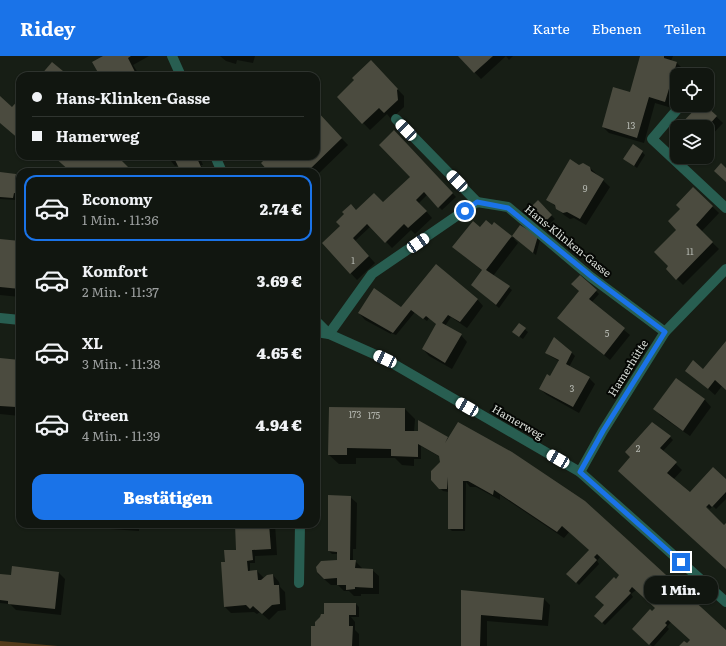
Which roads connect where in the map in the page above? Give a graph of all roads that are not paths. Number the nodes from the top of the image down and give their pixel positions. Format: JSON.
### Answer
{"nodes":[{"id":1,"x":172,"y":56,"type":"edge"},
{"id":2,"x":179,"y":72,"type":"edge"},
{"id":3,"x":675,"y":112,"type":"edge"},
{"id":4,"x":396,"y":119,"type":"dead end"},
{"id":5,"x":477,"y":202,"type":"junction"},
{"id":6,"x":726,"y":208,"type":"edge"},
{"id":7,"x":726,"y":269,"type":"edge"},
{"id":8,"x":0,"y":318,"type":"edge"},
{"id":9,"x":16,"y":320,"type":"edge"},
{"id":10,"x":320,"y":325,"type":"edge"},
{"id":11,"x":665,"y":332,"type":"junction"},
{"id":12,"x":320,"y":333,"type":"edge"},
{"id":13,"x":329,"y":334,"type":"junction"},
{"id":14,"x":580,"y":472,"type":"junction"},
{"id":15,"x":300,"y":528,"type":"edge"},
{"id":16,"x":299,"y":583,"type":"dead end"},
{"id":17,"x":726,"y":602,"type":"edge"}],
"edges":[{"from":1,"to":2,"type":"street"},
{"from":3,"to":6,"type":"street"},
{"from":4,"to":5,"type":"street"},
{"from":5,"to":11,"type":"street","name":"Hans-Klinken-Gasse"},
{"from":5,"to":13,"type":"street"},
{"from":7,"to":11,"type":"street","name":"Hamerhütte"},
{"from":8,"to":9,"type":"street"},
{"from":10,"to":13,"type":"street","name":"Hamerweg"},
{"from":11,"to":14,"type":"street","name":"Hamerhütte"},
{"from":12,"to":13,"type":"street"},
{"from":13,"to":14,"type":"street","name":"Hamerweg"},
{"from":14,"to":17,"type":"street","name":"Hamerweg"},
{"from":15,"to":16,"type":"street"}]}
